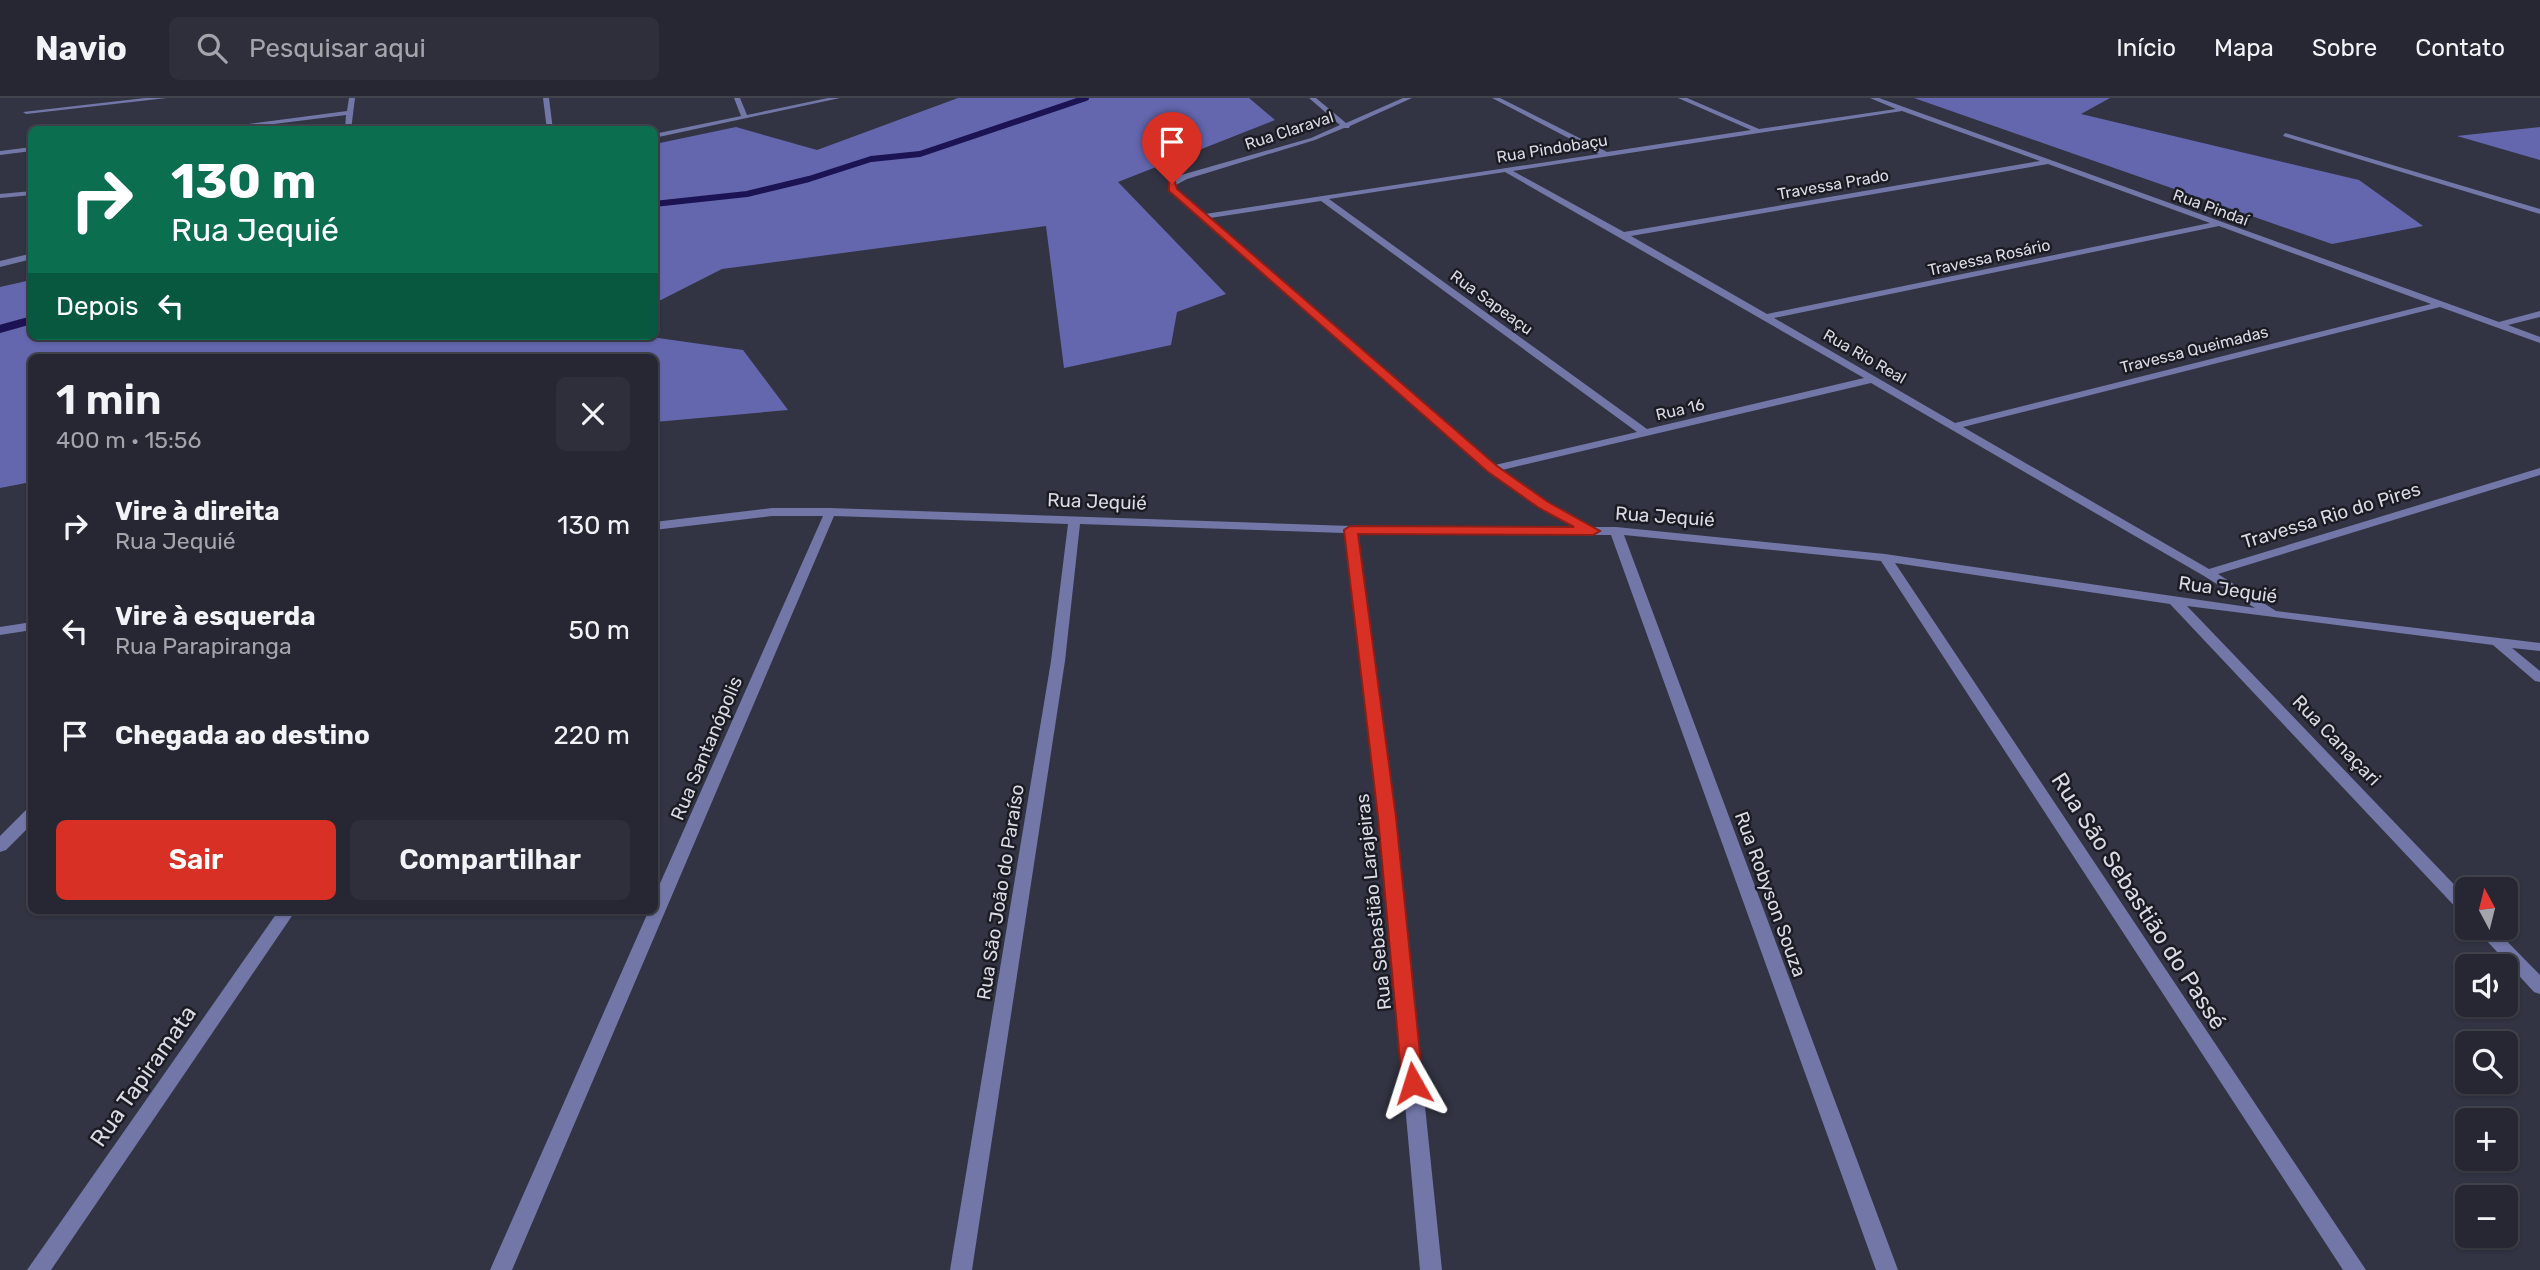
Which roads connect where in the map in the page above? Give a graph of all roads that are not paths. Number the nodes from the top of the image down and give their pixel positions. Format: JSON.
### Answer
{"nodes":[{"id":1,"x":164,"y":98,"type":"edge"},
{"id":2,"x":352,"y":98,"type":"edge"},
{"id":3,"x":546,"y":98,"type":"edge"},
{"id":4,"x":737,"y":98,"type":"edge"},
{"id":5,"x":837,"y":98,"type":"edge"},
{"id":6,"x":1312,"y":98,"type":"edge"},
{"id":7,"x":1409,"y":98,"type":"edge"},
{"id":8,"x":1495,"y":98,"type":"edge"},
{"id":9,"x":1681,"y":98,"type":"edge"},
{"id":10,"x":1873,"y":98,"type":"edge"},
{"id":11,"x":1903,"y":109,"type":"junction"},
{"id":12,"x":26,"y":112,"type":"dead end"},
{"id":13,"x":350,"y":113,"type":"junction"},
{"id":14,"x":745,"y":118,"type":"junction"},
{"id":15,"x":239,"y":126,"type":"edge"},
{"id":16,"x":348,"y":126,"type":"edge"},
{"id":17,"x":550,"y":126,"type":"edge"},
{"id":18,"x":1347,"y":127,"type":"junction"},
{"id":19,"x":1757,"y":131,"type":"junction"},
{"id":20,"x":658,"y":135,"type":"edge"},
{"id":21,"x":2285,"y":135,"type":"dead end"},
{"id":22,"x":28,"y":150,"type":"edge"},
{"id":23,"x":0,"y":153,"type":"edge"},
{"id":24,"x":1605,"y":154,"type":"junction"},
{"id":25,"x":2046,"y":162,"type":"junction"},
{"id":26,"x":1504,"y":169,"type":"junction"},
{"id":27,"x":28,"y":192,"type":"edge"},
{"id":28,"x":0,"y":196,"type":"edge"},
{"id":29,"x":1321,"y":197,"type":"junction"},
{"id":30,"x":2540,"y":212,"type":"edge"},
{"id":31,"x":1205,"y":216,"type":"junction"},
{"id":32,"x":2218,"y":224,"type":"junction"},
{"id":33,"x":1623,"y":234,"type":"junction"},
{"id":34,"x":28,"y":257,"type":"edge"},
{"id":35,"x":0,"y":264,"type":"edge"},
{"id":36,"x":2441,"y":304,"type":"junction"},
{"id":37,"x":2540,"y":314,"type":"edge"},
{"id":38,"x":1766,"y":317,"type":"junction"},
{"id":39,"x":2498,"y":325,"type":"junction"},
{"id":40,"x":2540,"y":340,"type":"edge"},
{"id":41,"x":1874,"y":379,"type":"junction"},
{"id":42,"x":1955,"y":426,"type":"junction"},
{"id":43,"x":1645,"y":433,"type":"junction"},
{"id":44,"x":1493,"y":469,"type":"junction"},
{"id":45,"x":2540,"y":471,"type":"edge"},
{"id":46,"x":830,"y":512,"type":"junction"},
{"id":47,"x":1075,"y":519,"type":"junction"},
{"id":48,"x":658,"y":526,"type":"edge"},
{"id":49,"x":1350,"y":530,"type":"junction"},
{"id":50,"x":1593,"y":531,"type":"junction"},
{"id":51,"x":1616,"y":531,"type":"junction"},
{"id":52,"x":1885,"y":558,"type":"junction"},
{"id":53,"x":2208,"y":573,"type":"junction"},
{"id":54,"x":2174,"y":600,"type":"junction"},
{"id":55,"x":2275,"y":615,"type":"junction"},
{"id":56,"x":28,"y":627,"type":"edge"},
{"id":57,"x":0,"y":631,"type":"edge"},
{"id":58,"x":2498,"y":643,"type":"junction"},
{"id":59,"x":2540,"y":647,"type":"edge"},
{"id":60,"x":2540,"y":678,"type":"edge"},
{"id":61,"x":28,"y":818,"type":"edge"},
{"id":62,"x":0,"y":845,"type":"edge"},
{"id":63,"x":2455,"y":895,"type":"edge"},
{"id":64,"x":658,"y":913,"type":"edge"},
{"id":65,"x":285,"y":914,"type":"edge"},
{"id":66,"x":657,"y":914,"type":"edge"},
{"id":67,"x":2495,"y":940,"type":"edge"},
{"id":68,"x":2540,"y":987,"type":"edge"},
{"id":69,"x":38,"y":1270,"type":"edge"},
{"id":70,"x":501,"y":1270,"type":"edge"},
{"id":71,"x":961,"y":1270,"type":"edge"},
{"id":72,"x":1431,"y":1270,"type":"edge"},
{"id":73,"x":1887,"y":1270,"type":"edge"},
{"id":74,"x":2355,"y":1270,"type":"edge"}],
"edges":[{"from":1,"to":12,"type":"street"},
{"from":2,"to":13,"type":"street"},
{"from":3,"to":17,"type":"street"},
{"from":4,"to":14,"type":"street"},
{"from":5,"to":14,"type":"street"},
{"from":6,"to":18,"type":"street"},
{"from":7,"to":18,"type":"street","name":"Rua Claraval"},
{"from":8,"to":24,"type":"street"},
{"from":9,"to":19,"type":"street"},
{"from":10,"to":11,"type":"street","name":"Rua Pindaí"},
{"from":11,"to":19,"type":"street","name":"Rua Pindobaçu"},
{"from":11,"to":25,"type":"street","name":"Rua Pindaí"},
{"from":13,"to":15,"type":"street"},
{"from":13,"to":16,"type":"street"},
{"from":14,"to":20,"type":"street"},
{"from":18,"to":31,"type":"street","name":"Rua Claraval"},
{"from":19,"to":24,"type":"street","name":"Rua Pindobaçu"},
{"from":21,"to":30,"type":"street"},
{"from":22,"to":23,"type":"street"},
{"from":24,"to":26,"type":"street","name":"Rua Pindobaçu"},
{"from":25,"to":32,"type":"street","name":"Rua Pindaí"},
{"from":25,"to":33,"type":"street","name":"Travessa Prado"},
{"from":26,"to":29,"type":"street","name":"Rua Pindobaçu"},
{"from":26,"to":33,"type":"street","name":"Rua Rio Real"},
{"from":27,"to":28,"type":"street"},
{"from":29,"to":31,"type":"street","name":"Rua Pindobaçu"},
{"from":29,"to":43,"type":"street","name":"Rua Sapeaçu"},
{"from":31,"to":44,"type":"street"},
{"from":32,"to":36,"type":"street","name":"Rua Pindaí"},
{"from":32,"to":38,"type":"street","name":"Travessa Rosário"},
{"from":33,"to":38,"type":"street","name":"Rua Rio Real"},
{"from":34,"to":35,"type":"street"},
{"from":36,"to":39,"type":"street","name":"Rua Pindaí"},
{"from":36,"to":42,"type":"street","name":"Travessa Queimadas"},
{"from":37,"to":39,"type":"street"},
{"from":38,"to":41,"type":"street","name":"Rua Rio Real"},
{"from":39,"to":40,"type":"street","name":"Rua Pindaí"},
{"from":41,"to":42,"type":"street","name":"Rua Rio Real"},
{"from":41,"to":43,"type":"street","name":"Rua 16"},
{"from":42,"to":53,"type":"street","name":"Rua Rio Real"},
{"from":43,"to":44,"type":"street","name":"Rua 16"},
{"from":44,"to":50,"type":"street"},
{"from":45,"to":53,"type":"street","name":"Travessa Rio do Pires"},
{"from":46,"to":47,"type":"street","name":"Rua Jequié"},
{"from":46,"to":48,"type":"street","name":"Rua Jequié"},
{"from":46,"to":64,"type":"street","name":"Rua Santanópolis"},
{"from":47,"to":49,"type":"street","name":"Rua Jequié"},
{"from":47,"to":71,"type":"street","name":"Rua São João do Paraíso"},
{"from":49,"to":50,"type":"street","name":"Rua Jequié"},
{"from":49,"to":72,"type":"street","name":"Rua Sebastião Larajeiras"},
{"from":50,"to":51,"type":"street","name":"Rua Jequié"},
{"from":51,"to":52,"type":"street","name":"Rua Jequié"},
{"from":51,"to":73,"type":"street","name":"Rua Robyson Souza"},
{"from":52,"to":54,"type":"street","name":"Rua Jequié"},
{"from":52,"to":74,"type":"street","name":"Rua São Sebastião do Passé"},
{"from":53,"to":55,"type":"street"},
{"from":54,"to":55,"type":"street","name":"Rua Jequié"},
{"from":54,"to":63,"type":"street","name":"Rua Canaçari"},
{"from":55,"to":58,"type":"street","name":"Rua Jequié"},
{"from":56,"to":57,"type":"street"},
{"from":58,"to":59,"type":"street","name":"Rua Jequié"},
{"from":58,"to":60,"type":"street"},
{"from":61,"to":62,"type":"street"},
{"from":65,"to":69,"type":"street","name":"Rua Tapiramata"},
{"from":66,"to":70,"type":"street","name":"Rua Santanópolis"},
{"from":67,"to":68,"type":"street"}]}
